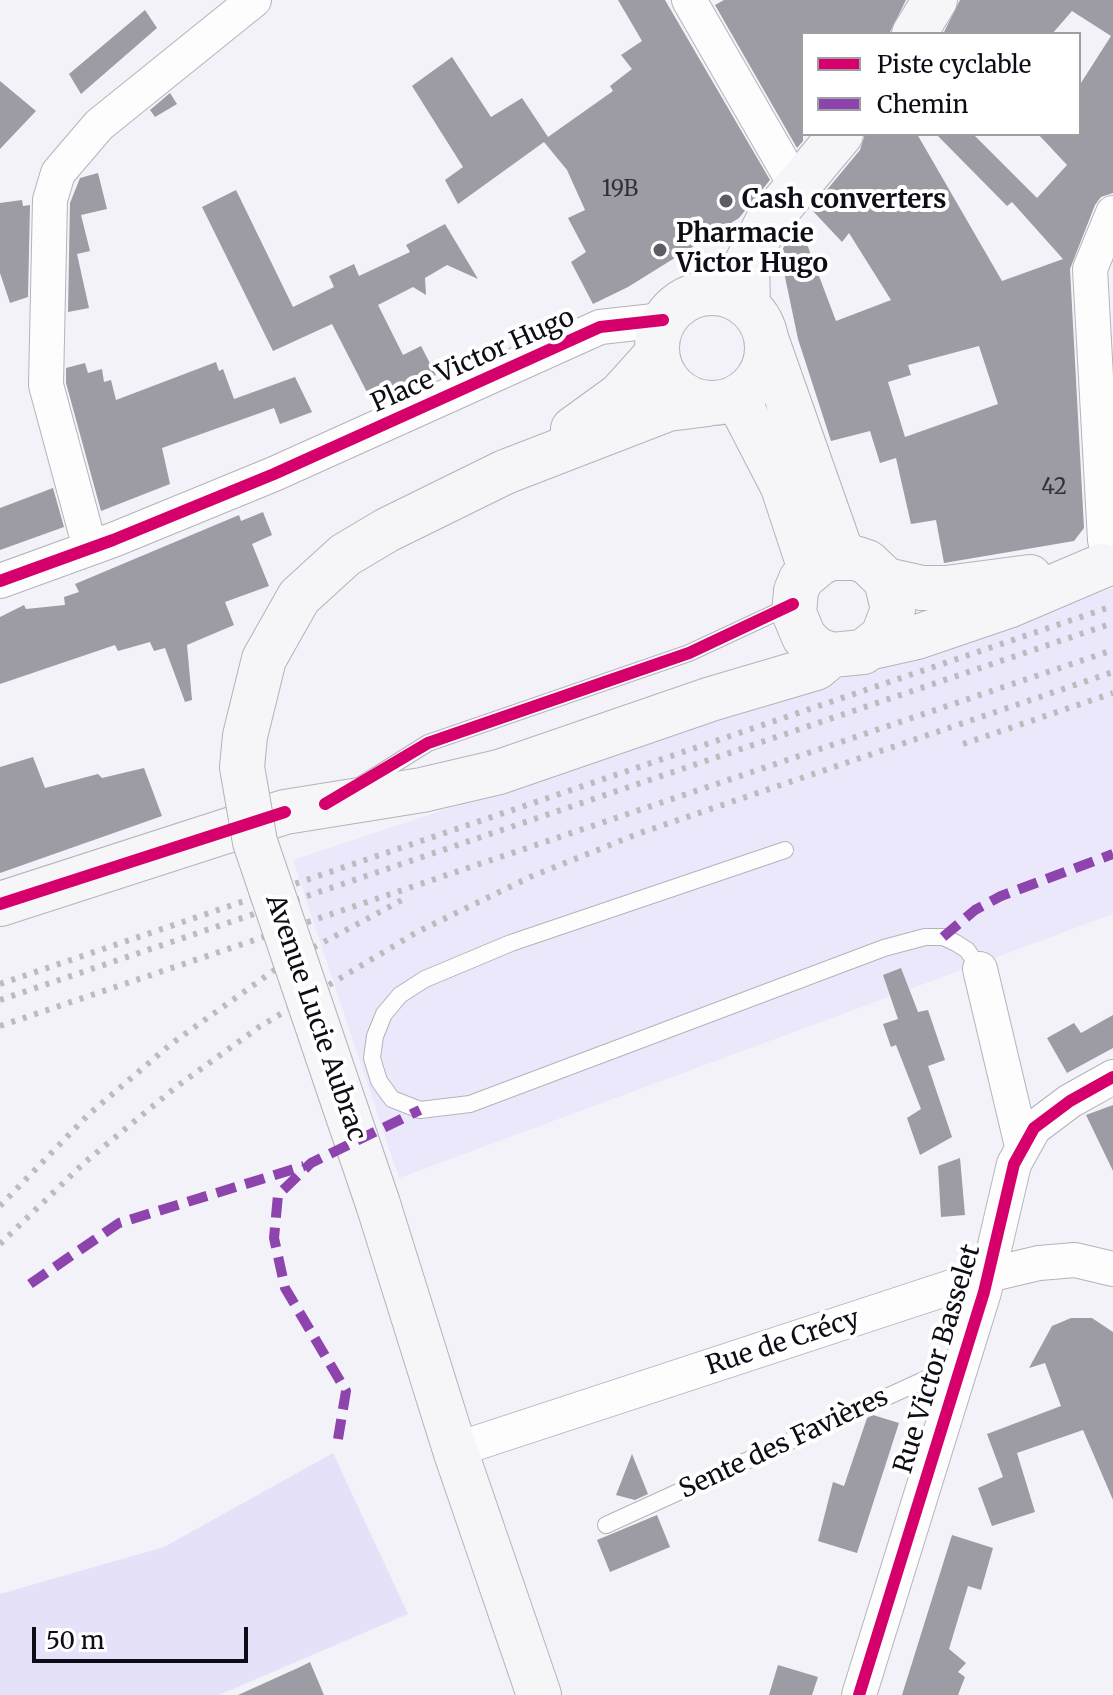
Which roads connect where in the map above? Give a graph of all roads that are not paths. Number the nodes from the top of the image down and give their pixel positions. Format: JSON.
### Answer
{"nodes":[{"id":1,"x":254,"y":0,"type":"edge"},
{"id":2,"x":689,"y":0,"type":"edge"},
{"id":3,"x":935,"y":0,"type":"edge"},
{"id":4,"x":915,"y":32,"type":"edge"},
{"id":5,"x":839,"y":136,"type":"edge"},
{"id":6,"x":796,"y":186,"type":"junction"},
{"id":7,"x":1113,"y":213,"type":"edge"},
{"id":8,"x":747,"y":262,"type":"junction"},
{"id":9,"x":702,"y":293,"type":"junction"},
{"id":10,"x":758,"y":323,"type":"junction"},
{"id":11,"x":660,"y":338,"type":"junction"},
{"id":12,"x":723,"y":401,"type":"junction"},
{"id":13,"x":518,"y":466,"type":"junction"},
{"id":14,"x":90,"y":548,"type":"junction"},
{"id":15,"x":1109,"y":565,"type":"edge"},
{"id":16,"x":886,"y":580,"type":"junction"},
{"id":17,"x":0,"y":581,"type":"edge"},
{"id":18,"x":810,"y":588,"type":"junction"},
{"id":19,"x":852,"y":651,"type":"junction"},
{"id":20,"x":711,"y":699,"type":"junction"},
{"id":21,"x":325,"y":804,"type":"junction"},
{"id":22,"x":785,"y":850,"type":"dead end"},
{"id":23,"x":0,"y":904,"type":"edge"},
{"id":24,"x":980,"y":969,"type":"joint"},
{"id":25,"x":1113,"y":1077,"type":"edge"},
{"id":26,"x":1022,"y":1146,"type":"junction"},
{"id":27,"x":1113,"y":1269,"type":"edge"},
{"id":28,"x":988,"y":1275,"type":"junction"},
{"id":29,"x":962,"y":1363,"type":"junction"},
{"id":30,"x":455,"y":1450,"type":"junction"},
{"id":31,"x":606,"y":1525,"type":"dead end"},
{"id":32,"x":539,"y":1695,"type":"edge"},
{"id":33,"x":859,"y":1695,"type":"edge"}],
"edges":[{"from":1,"to":14,"type":"street"},
{"from":2,"to":6,"type":"street"},
{"from":3,"to":4,"type":"main road"},
{"from":5,"to":6,"type":"main road"},
{"from":6,"to":8,"type":"main road"},
{"from":7,"to":15,"type":"street"},
{"from":8,"to":9,"type":"main road"},
{"from":8,"to":10,"type":"main road"},
{"from":9,"to":10,"type":"main road"},
{"from":9,"to":11,"type":"main road"},
{"from":10,"to":12,"type":"main road"},
{"from":10,"to":18,"type":"main road"},
{"from":11,"to":12,"type":"main road"},
{"from":11,"to":13,"type":"main road","name":"Avenue Lucie Aubrac"},
{"from":11,"to":14,"type":"street","name":"Place Victor Hugo"},
{"from":12,"to":13,"type":"main road","name":"Avenue Lucie Aubrac"},
{"from":12,"to":18,"type":"main road"},
{"from":13,"to":30,"type":"main road","name":"Avenue Lucie Aubrac","bridge":true},
{"from":14,"to":17,"type":"street","name":"Place Victor Hugo"},
{"from":15,"to":16,"type":"main road"},
{"from":15,"to":19,"type":"main road"},
{"from":16,"to":18,"type":"main road"},
{"from":16,"to":19,"type":"main road"},
{"from":18,"to":19,"type":"main road"},
{"from":18,"to":20,"type":"main road"},
{"from":18,"to":21,"type":"lane"},
{"from":19,"to":20,"type":"main road"},
{"from":20,"to":21,"type":"main road"},
{"from":21,"to":23,"type":"main road"},
{"from":22,"to":24,"type":"lane"},
{"from":24,"to":26,"type":"street"},
{"from":25,"to":26,"type":"street","name":"Rue Victor Basselet"},
{"from":26,"to":28,"type":"street","name":"Rue Victor Basselet"},
{"from":27,"to":28,"type":"street","name":"Rue de Crécy"},
{"from":28,"to":29,"type":"street","name":"Rue Victor Basselet"},
{"from":28,"to":30,"type":"street","name":"Rue de Crécy"},
{"from":29,"to":31,"type":"lane","name":"Sente des Favières"},
{"from":29,"to":33,"type":"street","name":"Rue Victor Basselet"},
{"from":30,"to":32,"type":"main road","name":"Avenue Lucie Aubrac"}]}
